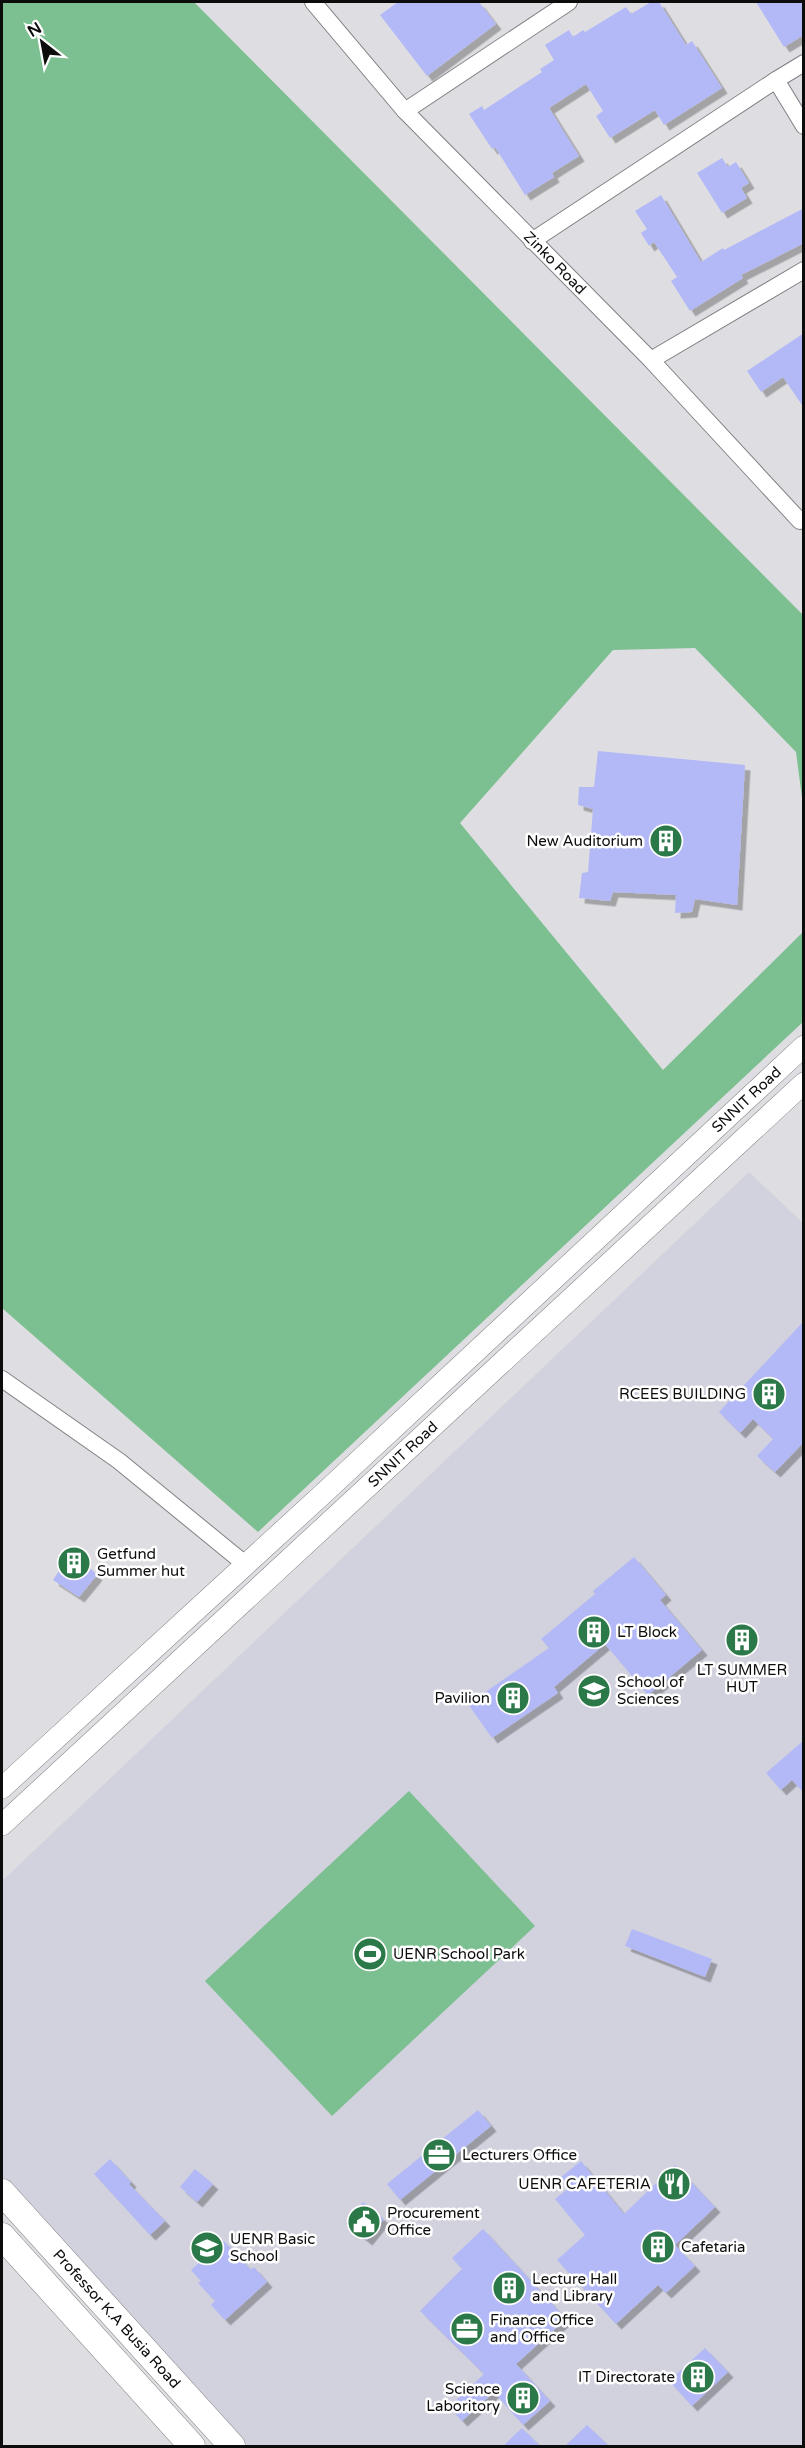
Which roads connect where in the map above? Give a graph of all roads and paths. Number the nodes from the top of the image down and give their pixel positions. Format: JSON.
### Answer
{"nodes":[{"id":1,"x":313,"y":2,"type":"edge"},
{"id":2,"x":569,"y":2,"type":"edge"},
{"id":3,"x":804,"y":63,"type":"edge"},
{"id":4,"x":776,"y":80,"type":"junction"},
{"id":5,"x":405,"y":111,"type":"junction"},
{"id":6,"x":804,"y":126,"type":"edge"},
{"id":7,"x":532,"y":241,"type":"junction"},
{"id":8,"x":804,"y":270,"type":"edge"},
{"id":9,"x":651,"y":360,"type":"junction"},
{"id":10,"x":802,"y":522,"type":"edge"},
{"id":11,"x":804,"y":1046,"type":"edge"},
{"id":12,"x":804,"y":1083,"type":"edge"},
{"id":13,"x":473,"y":1354,"type":"junction"},
{"id":14,"x":491,"y":1371,"type":"junction"},
{"id":15,"x":2,"y":1379,"type":"edge"},
{"id":16,"x":447,"y":1379,"type":"junction"},
{"id":17,"x":464,"y":1396,"type":"junction"},
{"id":18,"x":245,"y":1564,"type":"junction"},
{"id":19,"x":2,"y":1788,"type":"edge"},
{"id":20,"x":2,"y":1825,"type":"edge"},
{"id":21,"x":2,"y":2192,"type":"edge"},
{"id":22,"x":2,"y":2236,"type":"edge"},
{"id":23,"x":163,"y":2371,"type":"junction"},
{"id":24,"x":142,"y":2391,"type":"junction"},
{"id":25,"x":187,"y":2398,"type":"junction"},
{"id":26,"x":168,"y":2419,"type":"junction"},
{"id":27,"x":192,"y":2446,"type":"edge"},
{"id":28,"x":232,"y":2446,"type":"edge"}],
"edges":[{"from":1,"to":5,"type":"street","name":"Zinko Road"},
{"from":2,"to":5,"type":"street"},
{"from":3,"to":4,"type":"street"},
{"from":4,"to":6,"type":"street"},
{"from":4,"to":7,"type":"street"},
{"from":5,"to":7,"type":"street","name":"Zinko Road"},
{"from":7,"to":9,"type":"street","name":"Zinko Road"},
{"from":8,"to":9,"type":"street"},
{"from":9,"to":10,"type":"street","name":"Zinko Road"},
{"from":11,"to":13,"type":"street","name":"SNNIT Road"},
{"from":12,"to":14,"type":"street","name":"SNNIT Road"},
{"from":13,"to":14,"type":"street"},
{"from":13,"to":16,"type":"street","name":"SNNIT Road"},
{"from":14,"to":17,"type":"street","name":"SNNIT Road"},
{"from":15,"to":18,"type":"street"},
{"from":16,"to":17,"type":"street"},
{"from":16,"to":18,"type":"street","name":"SNNIT Road"},
{"from":17,"to":20,"type":"street","name":"SNNIT Road"},
{"from":18,"to":19,"type":"street","name":"SNNIT Road"},
{"from":21,"to":23,"type":"main road","name":"Professor K.A Busia Road"},
{"from":22,"to":24,"type":"main road","name":"Professor K.A Busia Road"},
{"from":23,"to":24,"type":"main road"},
{"from":23,"to":25,"type":"main road","name":"Professor K.A Busia Road"},
{"from":24,"to":26,"type":"main road","name":"Professor K.A Busia Road"},
{"from":25,"to":26,"type":"main road"},
{"from":25,"to":28,"type":"main road","name":"Professor K.A Busia Road"},
{"from":26,"to":27,"type":"main road","name":"Professor K.A Busia Road"}]}
